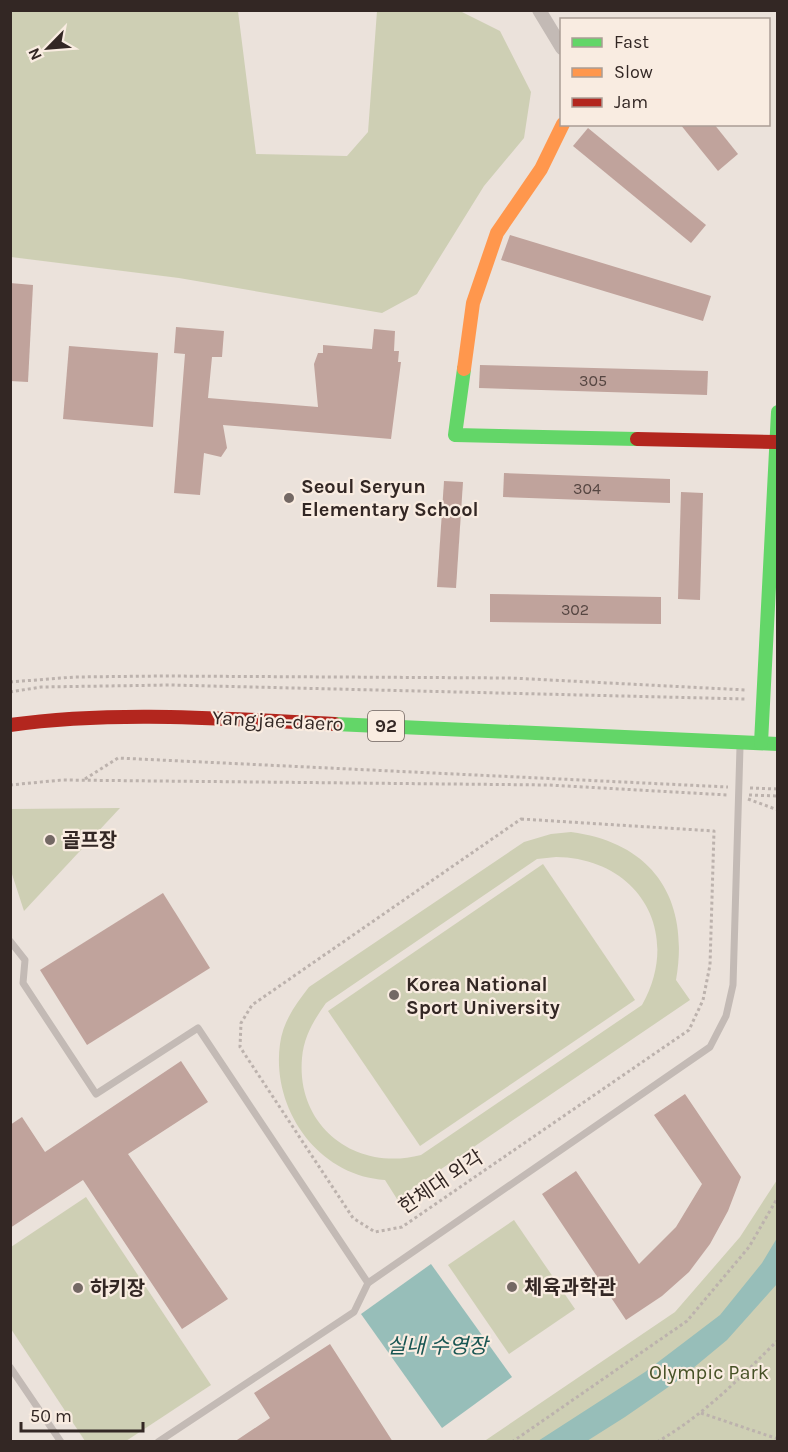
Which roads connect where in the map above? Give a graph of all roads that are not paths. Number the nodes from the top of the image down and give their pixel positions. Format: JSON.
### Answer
{"nodes":[{"id":1,"x":539,"y":10,"type":"edge"},
{"id":2,"x":560,"y":46,"type":"edge"},
{"id":3,"x":562,"y":126,"type":"edge"},
{"id":4,"x":777,"y":412,"type":"edge"},
{"id":5,"x":776,"y":442,"type":"junction"},
{"id":6,"x":10,"y":725,"type":"edge"},
{"id":7,"x":740,"y":742,"type":"junction"},
{"id":8,"x":761,"y":743,"type":"junction"},
{"id":9,"x":777,"y":744,"type":"edge"},
{"id":10,"x":10,"y":941,"type":"edge"},
{"id":11,"x":368,"y":1283,"type":"junction"},
{"id":12,"x":10,"y":1367,"type":"edge"},
{"id":13,"x":61,"y":1442,"type":"edge"},
{"id":14,"x":158,"y":1442,"type":"edge"}],
"edges":[{"from":1,"to":2,"type":"street"},
{"from":3,"to":5,"type":"street"},
{"from":4,"to":5,"type":"street"},
{"from":5,"to":8,"type":"street"},
{"from":6,"to":7,"type":"street","name":"Yangjae-daero","number":"92"},
{"from":7,"to":8,"type":"street","name":"Yangjae-daero","number":"92"},
{"from":7,"to":11,"type":"lane"},
{"from":8,"to":9,"type":"street","number":"92"},
{"from":10,"to":11,"type":"lane"},
{"from":11,"to":14,"type":"lane"},
{"from":12,"to":13,"type":"lane"}]}
